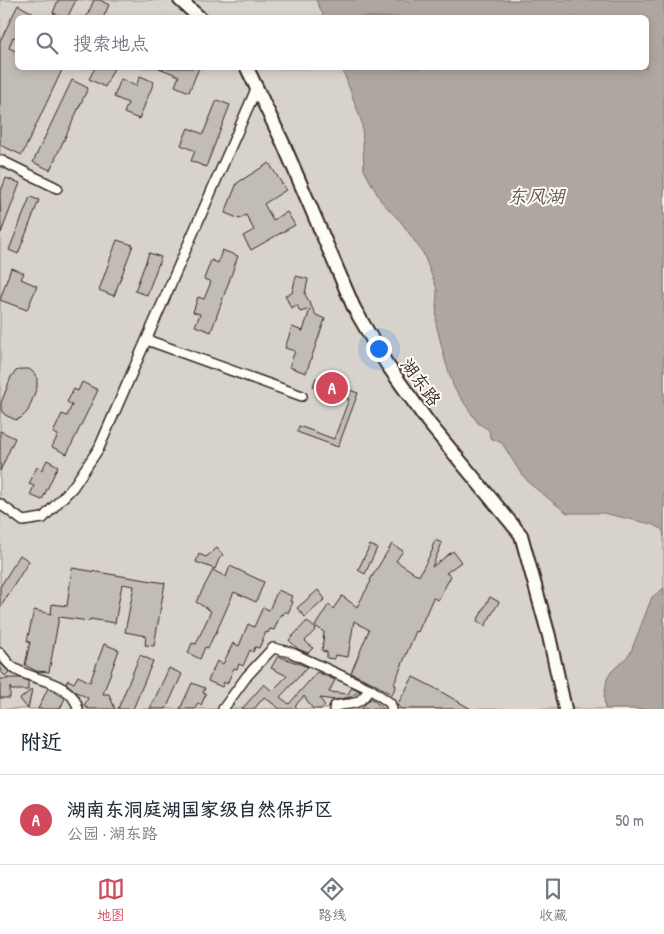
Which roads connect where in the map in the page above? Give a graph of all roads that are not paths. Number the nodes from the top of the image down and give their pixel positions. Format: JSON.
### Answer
{"nodes":[{"id":1,"x":180,"y":0,"type":"edge"},
{"id":2,"x":197,"y":15,"type":"edge"},
{"id":3,"x":248,"y":70,"type":"edge"},
{"id":4,"x":257,"y":87,"type":"junction"},
{"id":5,"x":0,"y":160,"type":"edge"},
{"id":6,"x":57,"y":188,"type":"dead end"},
{"id":7,"x":147,"y":340,"type":"junction"},
{"id":8,"x":302,"y":396,"type":"dead end"},
{"id":9,"x":0,"y":504,"type":"edge"},
{"id":10,"x":0,"y":653,"type":"edge"},
{"id":11,"x":370,"y":690,"type":"junction"},
{"id":12,"x":78,"y":709,"type":"edge"},
{"id":13,"x":223,"y":709,"type":"edge"},
{"id":14,"x":334,"y":709,"type":"edge"},
{"id":15,"x":392,"y":709,"type":"edge"},
{"id":16,"x":565,"y":709,"type":"edge"}],
"edges":[{"from":1,"to":2,"type":"street"},
{"from":3,"to":4,"type":"street","name":"湖东路"},
{"from":4,"to":7,"type":"street"},
{"from":4,"to":16,"type":"street","name":"湖东路"},
{"from":5,"to":6,"type":"street"},
{"from":7,"to":8,"type":"street"},
{"from":7,"to":9,"type":"street"},
{"from":10,"to":12,"type":"street"},
{"from":11,"to":13,"type":"street"},
{"from":11,"to":14,"type":"street"},
{"from":11,"to":15,"type":"street"}]}
